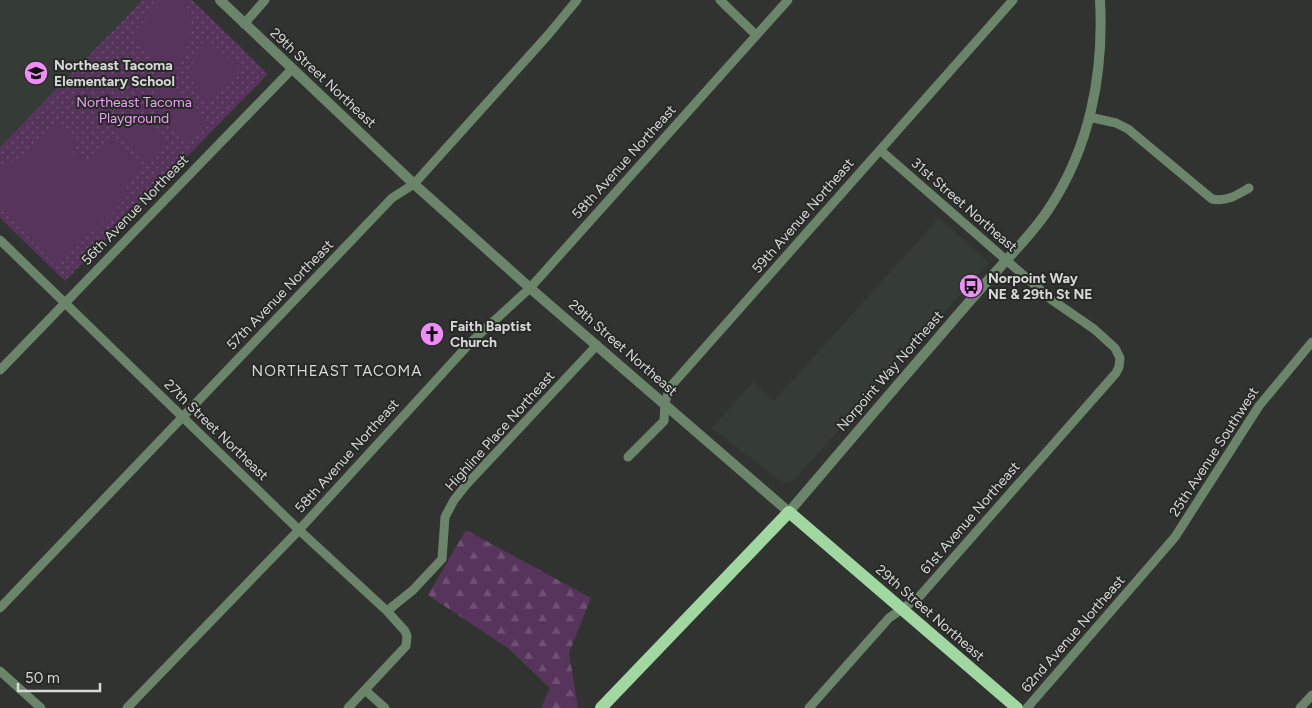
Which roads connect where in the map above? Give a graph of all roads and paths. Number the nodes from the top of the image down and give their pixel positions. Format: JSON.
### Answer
{"nodes":[{"id":1,"x":220,"y":0,"type":"edge"},
{"id":2,"x":265,"y":0,"type":"edge"},
{"id":3,"x":577,"y":0,"type":"edge"},
{"id":4,"x":720,"y":0,"type":"edge"},
{"id":5,"x":788,"y":0,"type":"edge"},
{"id":6,"x":1013,"y":0,"type":"edge"},
{"id":7,"x":1100,"y":0,"type":"edge"},
{"id":8,"x":244,"y":24,"type":"junction"},
{"id":9,"x":756,"y":36,"type":"junction"},
{"id":10,"x":291,"y":70,"type":"junction"},
{"id":11,"x":1089,"y":117,"type":"junction"},
{"id":12,"x":880,"y":150,"type":"junction"},
{"id":13,"x":414,"y":184,"type":"junction"},
{"id":14,"x":1249,"y":188,"type":"dead end"},
{"id":15,"x":0,"y":240,"type":"edge"},
{"id":16,"x":1007,"y":260,"type":"junction"},
{"id":17,"x":530,"y":288,"type":"junction"},
{"id":18,"x":64,"y":302,"type":"junction"},
{"id":19,"x":1312,"y":342,"type":"edge"},
{"id":20,"x":597,"y":345,"type":"junction"},
{"id":21,"x":1120,"y":358,"type":"joint"},
{"id":22,"x":0,"y":370,"type":"edge"},
{"id":23,"x":665,"y":403,"type":"junction"},
{"id":24,"x":182,"y":417,"type":"junction"},
{"id":25,"x":628,"y":457,"type":"dead end"},
{"id":26,"x":789,"y":512,"type":"junction"},
{"id":27,"x":298,"y":530,"type":"junction"},
{"id":28,"x":1139,"y":578,"type":"joint"},
{"id":29,"x":0,"y":608,"type":"edge"},
{"id":30,"x":901,"y":608,"type":"junction"},
{"id":31,"x":388,"y":612,"type":"junction"},
{"id":32,"x":0,"y":671,"type":"edge"},
{"id":33,"x":365,"y":690,"type":"junction"},
{"id":34,"x":1312,"y":695,"type":"edge"},
{"id":35,"x":41,"y":708,"type":"edge"},
{"id":36,"x":127,"y":708,"type":"edge"},
{"id":37,"x":348,"y":708,"type":"edge"},
{"id":38,"x":384,"y":708,"type":"edge"},
{"id":39,"x":601,"y":708,"type":"edge"},
{"id":40,"x":809,"y":708,"type":"edge"},
{"id":41,"x":1017,"y":708,"type":"edge"},
{"id":42,"x":1028,"y":708,"type":"edge"},
{"id":43,"x":1300,"y":708,"type":"edge"}],
"edges":[{"from":1,"to":8,"type":"street","name":"29th Street Northeast"},
{"from":2,"to":8,"type":"street"},
{"from":3,"to":13,"type":"street","name":"57th Avenue Northeast"},
{"from":4,"to":9,"type":"street"},
{"from":5,"to":9,"type":"street","name":"58th Avenue Northeast"},
{"from":6,"to":12,"type":"street","name":"59th Avenue Northeast"},
{"from":7,"to":11,"type":"street","name":"Norpoint Way Northeast"},
{"from":8,"to":10,"type":"street","name":"29th Street Northeast"},
{"from":9,"to":17,"type":"street","name":"58th Avenue Northeast"},
{"from":10,"to":13,"type":"street","name":"29th Street Northeast"},
{"from":10,"to":18,"type":"street","name":"56th Avenue Northeast"},
{"from":11,"to":14,"type":"street"},
{"from":11,"to":16,"type":"street","name":"Norpoint Way Northeast"},
{"from":12,"to":16,"type":"street","name":"31st Street Northeast"},
{"from":12,"to":23,"type":"street","name":"59th Avenue Northeast"},
{"from":13,"to":17,"type":"street","name":"29th Street Northeast"},
{"from":13,"to":24,"type":"street","name":"57th Avenue Northeast"},
{"from":15,"to":18,"type":"street","name":"27th Street Northeast"},
{"from":16,"to":21,"type":"street","name":"31st Street Northeast"},
{"from":16,"to":26,"type":"street","name":"Norpoint Way Northeast"},
{"from":17,"to":20,"type":"street","name":"29th Street Northeast"},
{"from":17,"to":27,"type":"street","name":"58th Avenue Northeast"},
{"from":18,"to":22,"type":"street","name":"56th Avenue Northeast"},
{"from":18,"to":24,"type":"street","name":"27th Street Northeast"},
{"from":19,"to":28,"type":"street","name":"25th Avenue Southwest"},
{"from":20,"to":23,"type":"street","name":"29th Street Northeast"},
{"from":20,"to":31,"type":"street","name":"Highline Place Northeast"},
{"from":21,"to":30,"type":"street","name":"61st Avenue Northeast"},
{"from":23,"to":25,"type":"street","name":"59th Avenue Northeast"},
{"from":23,"to":26,"type":"street","name":"29th Street Northeast"},
{"from":24,"to":27,"type":"street","name":"27th Street Northeast"},
{"from":24,"to":29,"type":"street","name":"57th Avenue Northeast"},
{"from":26,"to":30,"type":"main road","name":"29th Street Northeast"},
{"from":26,"to":39,"type":"main road","name":"Norpoint Way Northeast"},
{"from":27,"to":31,"type":"street","name":"27th Street Northeast"},
{"from":27,"to":36,"type":"street","name":"58th Avenue Northeast"},
{"from":28,"to":42,"type":"street","name":"62nd Avenue Northeast"},
{"from":30,"to":40,"type":"street","name":"61st Avenue Northeast"},
{"from":30,"to":41,"type":"main road","name":"29th Street Northeast"},
{"from":31,"to":33,"type":"street","name":"27th Street Northeast"},
{"from":32,"to":35,"type":"street"},
{"from":33,"to":37,"type":"street"},
{"from":33,"to":38,"type":"street"},
{"from":34,"to":43,"type":"street"}]}
